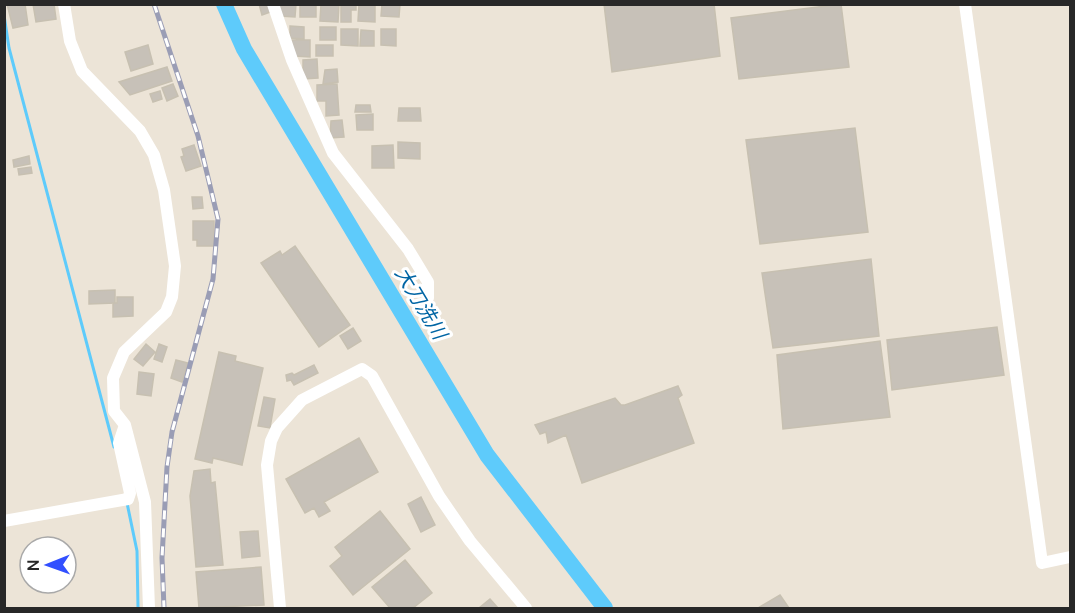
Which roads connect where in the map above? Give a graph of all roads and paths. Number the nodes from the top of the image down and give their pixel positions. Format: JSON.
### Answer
{"nodes":[{"id":1,"x":64,"y":4,"type":"edge"},
{"id":2,"x":273,"y":4,"type":"edge"},
{"id":3,"x":965,"y":4,"type":"edge"},
{"id":4,"x":428,"y":298,"type":"dead end"},
{"id":5,"x":125,"y":425,"type":"junction"},
{"id":6,"x":4,"y":521,"type":"edge"},
{"id":7,"x":1071,"y":557,"type":"edge"},
{"id":8,"x":149,"y":609,"type":"edge"},
{"id":9,"x":280,"y":609,"type":"edge"},
{"id":10,"x":526,"y":609,"type":"edge"}],
"edges":[{"from":1,"to":5,"type":"street"},
{"from":2,"to":4,"type":"street"},
{"from":3,"to":7,"type":"street"},
{"from":5,"to":6,"type":"street"},
{"from":5,"to":8,"type":"street"},
{"from":9,"to":10,"type":"street"}]}
